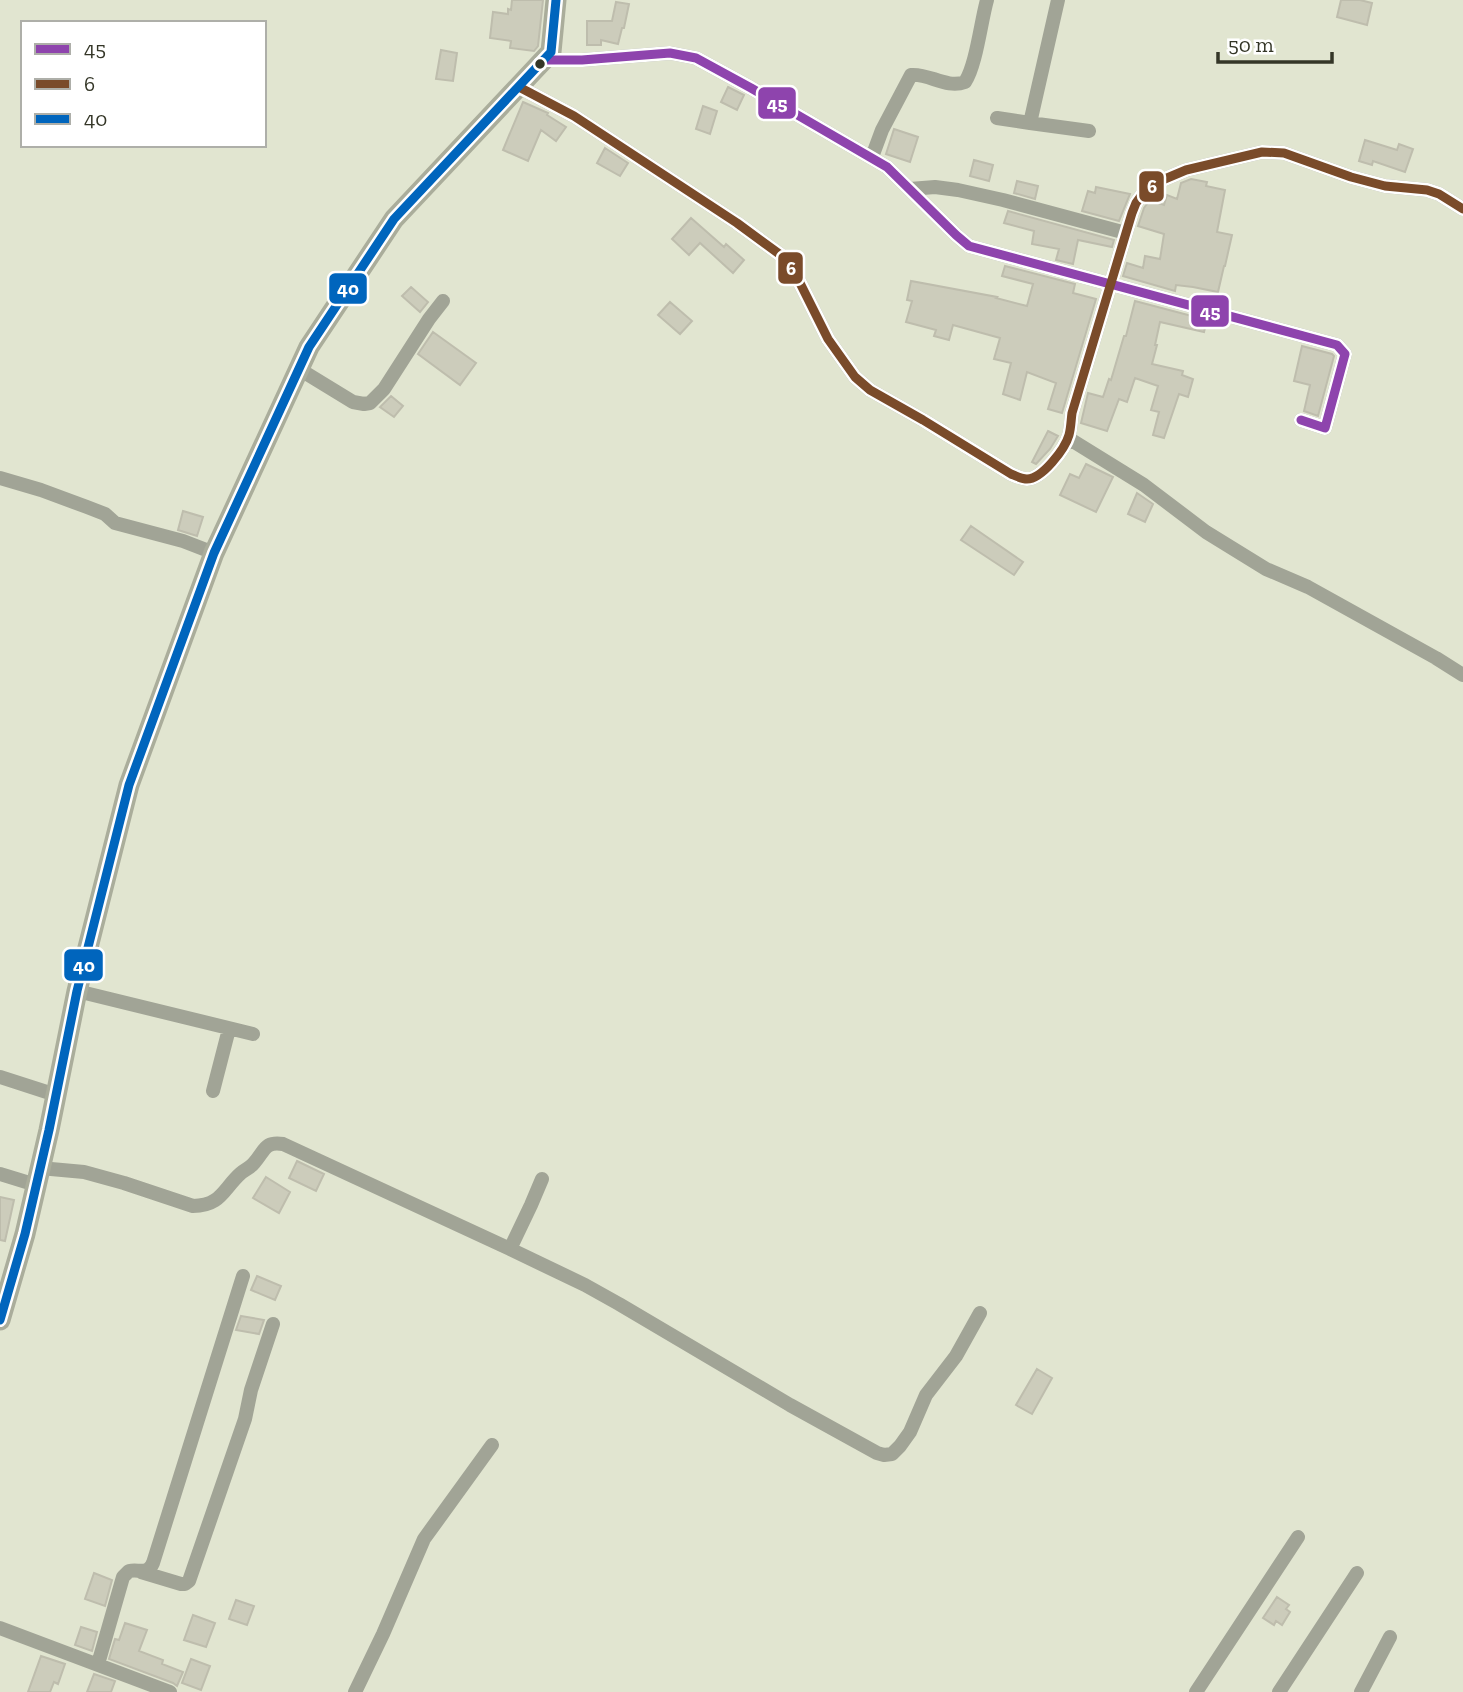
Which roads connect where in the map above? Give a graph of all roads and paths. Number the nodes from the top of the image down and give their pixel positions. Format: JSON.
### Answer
{"nodes":[{"id":1,"x":556,"y":0,"type":"edge"},
{"id":2,"x":987,"y":0,"type":"edge"},
{"id":3,"x":1058,"y":0,"type":"edge"},
{"id":4,"x":544,"y":60,"type":"junction"},
{"id":5,"x":519,"y":87,"type":"junction"},
{"id":6,"x":997,"y":118,"type":"dead end"},
{"id":7,"x":1030,"y":123,"type":"junction"},
{"id":8,"x":1089,"y":131,"type":"dead end"},
{"id":9,"x":872,"y":156,"type":"junction"},
{"id":10,"x":910,"y":190,"type":"junction"},
{"id":11,"x":1463,"y":209,"type":"edge"},
{"id":12,"x":1126,"y":233,"type":"junction"},
{"id":13,"x":1110,"y":284,"type":"junction"},
{"id":14,"x":443,"y":301,"type":"dead end"},
{"id":15,"x":299,"y":369,"type":"junction"},
{"id":16,"x":1301,"y":420,"type":"dead end"},
{"id":17,"x":1068,"y":438,"type":"junction"},
{"id":18,"x":0,"y":478,"type":"edge"},
{"id":19,"x":214,"y":553,"type":"junction"},
{"id":20,"x":1463,"y":675,"type":"edge"},
{"id":21,"x":77,"y":991,"type":"junction"},
{"id":22,"x":229,"y":1029,"type":"junction"},
{"id":23,"x":253,"y":1034,"type":"dead end"},
{"id":24,"x":0,"y":1077,"type":"edge"},
{"id":25,"x":213,"y":1091,"type":"dead end"},
{"id":26,"x":56,"y":1095,"type":"junction"},
{"id":27,"x":0,"y":1174,"type":"edge"},
{"id":28,"x":38,"y":1177,"type":"junction"},
{"id":29,"x":542,"y":1179,"type":"dead end"},
{"id":30,"x":510,"y":1249,"type":"junction"},
{"id":31,"x":243,"y":1276,"type":"dead end"},
{"id":32,"x":980,"y":1313,"type":"dead end"},
{"id":33,"x":0,"y":1320,"type":"edge"},
{"id":34,"x":273,"y":1324,"type":"dead end"},
{"id":35,"x":492,"y":1445,"type":"dead end"},
{"id":36,"x":1298,"y":1537,"type":"dead end"},
{"id":37,"x":140,"y":1571,"type":"junction"},
{"id":38,"x":1357,"y":1573,"type":"dead end"},
{"id":39,"x":0,"y":1628,"type":"edge"},
{"id":40,"x":1390,"y":1637,"type":"dead end"},
{"id":41,"x":97,"y":1664,"type":"junction"},
{"id":42,"x":170,"y":1692,"type":"edge"},
{"id":43,"x":355,"y":1692,"type":"edge"},
{"id":44,"x":1196,"y":1692,"type":"edge"},
{"id":45,"x":1279,"y":1692,"type":"edge"},
{"id":46,"x":1361,"y":1692,"type":"edge"}],
"edges":[{"from":1,"to":4,"type":"street"},
{"from":2,"to":9,"type":"street"},
{"from":3,"to":7,"type":"street"},
{"from":4,"to":5,"type":"street"},
{"from":4,"to":9,"type":"street"},
{"from":5,"to":15,"type":"street"},
{"from":5,"to":17,"type":"street"},
{"from":6,"to":7,"type":"street"},
{"from":7,"to":8,"type":"street"},
{"from":9,"to":10,"type":"street"},
{"from":10,"to":12,"type":"street"},
{"from":10,"to":13,"type":"street"},
{"from":11,"to":12,"type":"street"},
{"from":12,"to":13,"type":"street"},
{"from":13,"to":16,"type":"street"},
{"from":13,"to":17,"type":"street"},
{"from":14,"to":15,"type":"street"},
{"from":15,"to":19,"type":"street"},
{"from":17,"to":20,"type":"street"},
{"from":18,"to":19,"type":"street"},
{"from":19,"to":21,"type":"street"},
{"from":21,"to":22,"type":"street"},
{"from":21,"to":26,"type":"street"},
{"from":22,"to":23,"type":"street"},
{"from":22,"to":25,"type":"street"},
{"from":24,"to":26,"type":"street"},
{"from":26,"to":28,"type":"street"},
{"from":27,"to":28,"type":"street"},
{"from":28,"to":30,"type":"street"},
{"from":28,"to":33,"type":"street"},
{"from":29,"to":30,"type":"street"},
{"from":30,"to":32,"type":"street"},
{"from":31,"to":37,"type":"street"},
{"from":34,"to":37,"type":"street"},
{"from":35,"to":43,"type":"street"},
{"from":36,"to":44,"type":"street"},
{"from":37,"to":41,"type":"street"},
{"from":38,"to":45,"type":"street"},
{"from":39,"to":41,"type":"street"},
{"from":40,"to":46,"type":"street"},
{"from":41,"to":42,"type":"street"}]}
